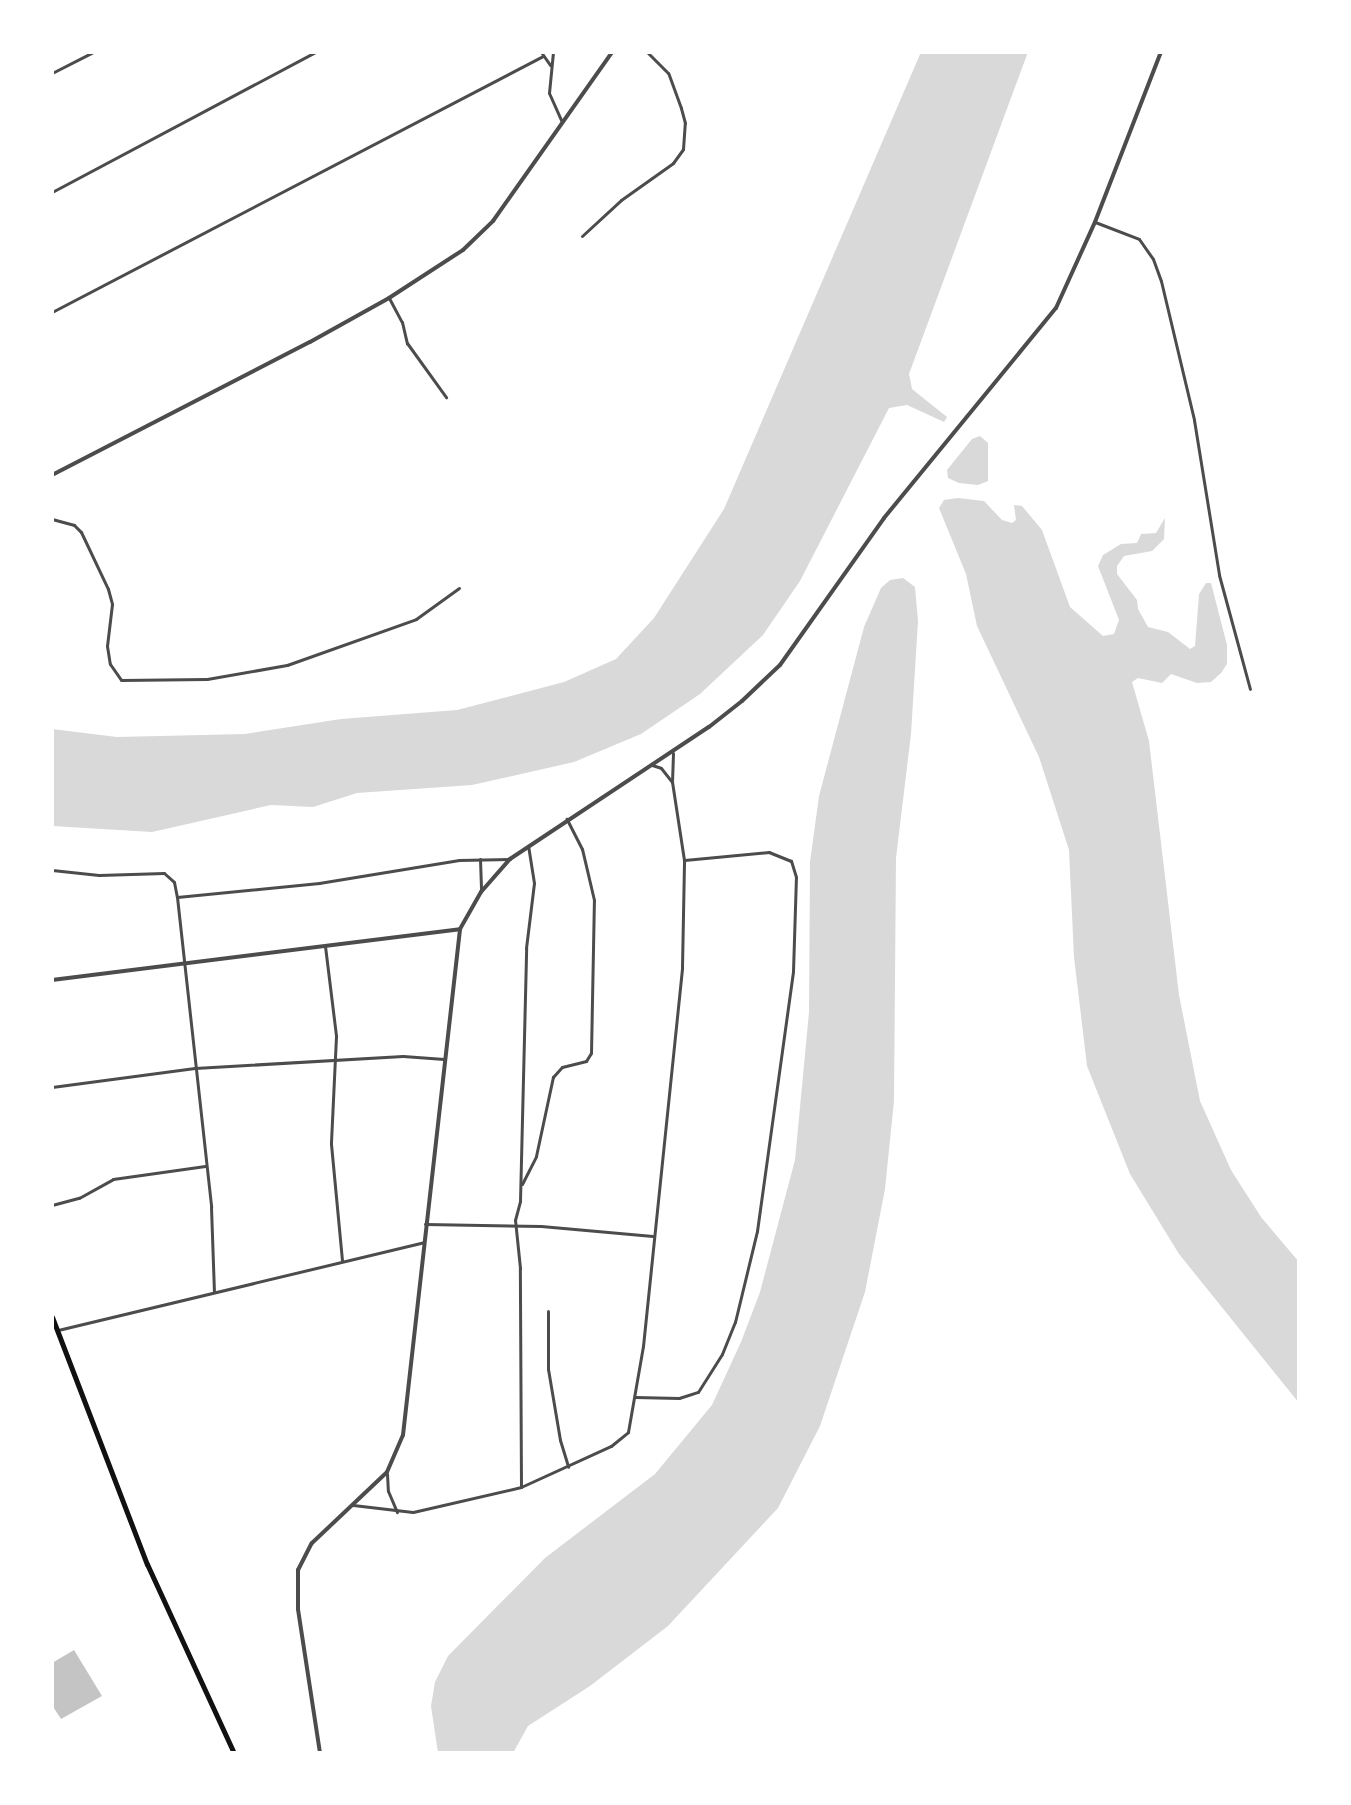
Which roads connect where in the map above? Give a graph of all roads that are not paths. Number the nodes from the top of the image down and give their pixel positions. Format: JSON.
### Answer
{"nodes":[{"id":1,"x":93,"y":52,"type":"edge"},
{"id":2,"x":315,"y":52,"type":"edge"},
{"id":3,"x":553,"y":52,"type":"edge"},
{"id":4,"x":612,"y":52,"type":"edge"},
{"id":5,"x":647,"y":52,"type":"edge"},
{"id":6,"x":1161,"y":52,"type":"edge"},
{"id":7,"x":542,"y":54,"type":"edge"},
{"id":8,"x":550,"y":65,"type":"junction"},
{"id":9,"x":52,"y":73,"type":"edge"},
{"id":10,"x":562,"y":122,"type":"junction"},
{"id":11,"x":52,"y":192,"type":"edge"},
{"id":12,"x":1095,"y":222,"type":"junction"},
{"id":13,"x":582,"y":236,"type":"dead end"},
{"id":14,"x":389,"y":298,"type":"junction"},
{"id":15,"x":52,"y":312,"type":"edge"},
{"id":16,"x":446,"y":397,"type":"dead end"},
{"id":17,"x":52,"y":475,"type":"edge"},
{"id":18,"x":52,"y":519,"type":"edge"},
{"id":19,"x":459,"y":588,"type":"dead end"},
{"id":20,"x":1250,"y":689,"type":"dead end"},
{"id":21,"x":673,"y":751,"type":"junction"},
{"id":22,"x":652,"y":765,"type":"junction"},
{"id":23,"x":672,"y":782,"type":"junction"},
{"id":24,"x":567,"y":819,"type":"junction"},
{"id":25,"x":528,"y":847,"type":"junction"},
{"id":26,"x":480,"y":859,"type":"junction"},
{"id":27,"x":510,"y":859,"type":"junction"},
{"id":28,"x":684,"y":860,"type":"junction"},
{"id":29,"x":52,"y":870,"type":"edge"},
{"id":30,"x":481,"y":892,"type":"junction"},
{"id":31,"x":177,"y":897,"type":"junction"},
{"id":32,"x":460,"y":929,"type":"junction"},
{"id":33,"x":325,"y":946,"type":"junction"},
{"id":34,"x":183,"y":964,"type":"junction"},
{"id":35,"x":52,"y":980,"type":"edge"},
{"id":36,"x":444,"y":1059,"type":"junction"},
{"id":37,"x":334,"y":1061,"type":"junction"},
{"id":38,"x":195,"y":1068,"type":"junction"},
{"id":39,"x":52,"y":1087,"type":"edge"},
{"id":40,"x":205,"y":1166,"type":"junction"},
{"id":41,"x":520,"y":1186,"type":"junction"},
{"id":42,"x":52,"y":1205,"type":"edge"},
{"id":43,"x":425,"y":1224,"type":"junction"},
{"id":44,"x":516,"y":1228,"type":"junction"},
{"id":45,"x":653,"y":1236,"type":"junction"},
{"id":46,"x":424,"y":1242,"type":"junction"},
{"id":47,"x":342,"y":1260,"type":"junction"},
{"id":48,"x":214,"y":1292,"type":"junction"},
{"id":49,"x":548,"y":1311,"type":"dead end"},
{"id":50,"x":52,"y":1317,"type":"edge"},
{"id":51,"x":57,"y":1330,"type":"junction"},
{"id":52,"x":635,"y":1397,"type":"junction"},
{"id":53,"x":568,"y":1467,"type":"junction"},
{"id":54,"x":387,"y":1472,"type":"junction"},
{"id":55,"x":521,"y":1487,"type":"junction"},
{"id":56,"x":353,"y":1505,"type":"junction"},
{"id":57,"x":397,"y":1512,"type":"junction"},
{"id":58,"x":234,"y":1753,"type":"edge"},
{"id":59,"x":320,"y":1753,"type":"edge"}],
"edges":[{"from":1,"to":9,"type":"street"},
{"from":2,"to":11,"type":"street"},
{"from":3,"to":8,"type":"street"},
{"from":4,"to":10,"type":"street"},
{"from":5,"to":13,"type":"street"},
{"from":6,"to":12,"type":"street"},
{"from":7,"to":8,"type":"street"},
{"from":7,"to":15,"type":"street"},
{"from":8,"to":10,"type":"street"},
{"from":10,"to":14,"type":"street"},
{"from":12,"to":20,"type":"street"},
{"from":12,"to":21,"type":"street"},
{"from":14,"to":16,"type":"street"},
{"from":14,"to":17,"type":"street"},
{"from":18,"to":19,"type":"street"},
{"from":21,"to":22,"type":"street"},
{"from":21,"to":23,"type":"street"},
{"from":22,"to":23,"type":"street"},
{"from":22,"to":24,"type":"street"},
{"from":23,"to":28,"type":"street"},
{"from":24,"to":25,"type":"street"},
{"from":24,"to":41,"type":"street"},
{"from":25,"to":27,"type":"street"},
{"from":25,"to":41,"type":"street"},
{"from":26,"to":27,"type":"street"},
{"from":26,"to":30,"type":"street"},
{"from":26,"to":31,"type":"street"},
{"from":27,"to":30,"type":"street"},
{"from":28,"to":45,"type":"street"},
{"from":28,"to":52,"type":"street"},
{"from":29,"to":31,"type":"street"},
{"from":30,"to":32,"type":"street"},
{"from":31,"to":34,"type":"street"},
{"from":32,"to":33,"type":"street"},
{"from":32,"to":36,"type":"street"},
{"from":33,"to":34,"type":"street"},
{"from":33,"to":37,"type":"street"},
{"from":34,"to":35,"type":"street"},
{"from":34,"to":38,"type":"street"},
{"from":36,"to":37,"type":"street"},
{"from":36,"to":43,"type":"street"},
{"from":37,"to":38,"type":"street"},
{"from":37,"to":47,"type":"street"},
{"from":38,"to":39,"type":"street"},
{"from":38,"to":40,"type":"street"},
{"from":40,"to":42,"type":"street"},
{"from":40,"to":48,"type":"street"},
{"from":41,"to":44,"type":"street"},
{"from":43,"to":44,"type":"street"},
{"from":43,"to":46,"type":"street"},
{"from":44,"to":45,"type":"street"},
{"from":44,"to":55,"type":"street"},
{"from":45,"to":52,"type":"street"},
{"from":46,"to":47,"type":"street"},
{"from":46,"to":54,"type":"street"},
{"from":47,"to":48,"type":"street"},
{"from":48,"to":51,"type":"street"},
{"from":49,"to":53,"type":"street"},
{"from":50,"to":51,"type":"main road"},
{"from":51,"to":58,"type":"main road"},
{"from":52,"to":53,"type":"street"},
{"from":53,"to":55,"type":"street"},
{"from":54,"to":56,"type":"street"},
{"from":54,"to":57,"type":"street"},
{"from":55,"to":57,"type":"street"},
{"from":56,"to":57,"type":"street"},
{"from":56,"to":59,"type":"street"}]}
